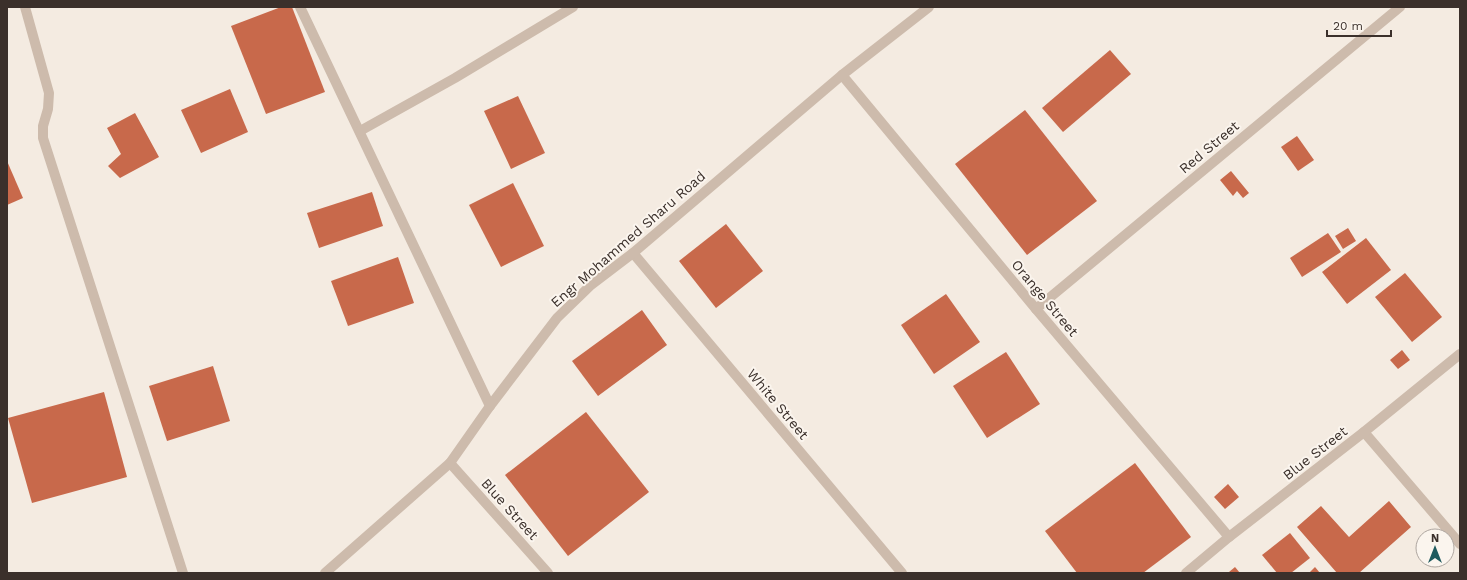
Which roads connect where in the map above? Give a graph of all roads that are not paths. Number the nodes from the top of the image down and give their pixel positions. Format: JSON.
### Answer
{"nodes":[{"id":1,"x":26,"y":7,"type":"edge"},
{"id":2,"x":300,"y":7,"type":"edge"},
{"id":3,"x":573,"y":7,"type":"edge"},
{"id":4,"x":929,"y":7,"type":"edge"},
{"id":5,"x":1400,"y":7,"type":"edge"},
{"id":6,"x":842,"y":75,"type":"junction"},
{"id":7,"x":360,"y":131,"type":"junction"},
{"id":8,"x":633,"y":253,"type":"junction"},
{"id":9,"x":1036,"y":309,"type":"junction"},
{"id":10,"x":1460,"y":354,"type":"edge"},
{"id":11,"x":490,"y":406,"type":"junction"},
{"id":12,"x":1364,"y":432,"type":"junction"},
{"id":13,"x":450,"y":463,"type":"junction"},
{"id":14,"x":1229,"y":537,"type":"junction"},
{"id":15,"x":1460,"y":544,"type":"edge"},
{"id":16,"x":183,"y":573,"type":"edge"},
{"id":17,"x":325,"y":573,"type":"edge"},
{"id":18,"x":548,"y":573,"type":"edge"},
{"id":19,"x":902,"y":573,"type":"edge"},
{"id":20,"x":1186,"y":573,"type":"edge"}],
"edges":[{"from":1,"to":16,"type":"street"},
{"from":2,"to":7,"type":"street"},
{"from":3,"to":7,"type":"street"},
{"from":4,"to":6,"type":"street","name":"Engr Mohammed Sharu Road"},
{"from":5,"to":9,"type":"street","name":"Red Street"},
{"from":6,"to":8,"type":"street","name":"Engr Mohammed Sharu Road"},
{"from":6,"to":9,"type":"street","name":"Orange Street"},
{"from":7,"to":11,"type":"street"},
{"from":8,"to":11,"type":"street","name":"Engr Mohammed Sharu Road"},
{"from":8,"to":19,"type":"street","name":"White Street"},
{"from":9,"to":14,"type":"street","name":"Orange Street"},
{"from":10,"to":12,"type":"street","name":"Blue Street"},
{"from":11,"to":13,"type":"street","name":"Engr Mohammed Sharu Road"},
{"from":12,"to":14,"type":"street","name":"Blue Street"},
{"from":12,"to":15,"type":"street"},
{"from":13,"to":17,"type":"street","name":"Engr Mohammed Sharu Road"},
{"from":13,"to":18,"type":"street","name":"Blue Street"},
{"from":14,"to":20,"type":"street","name":"Blue Street"}]}
